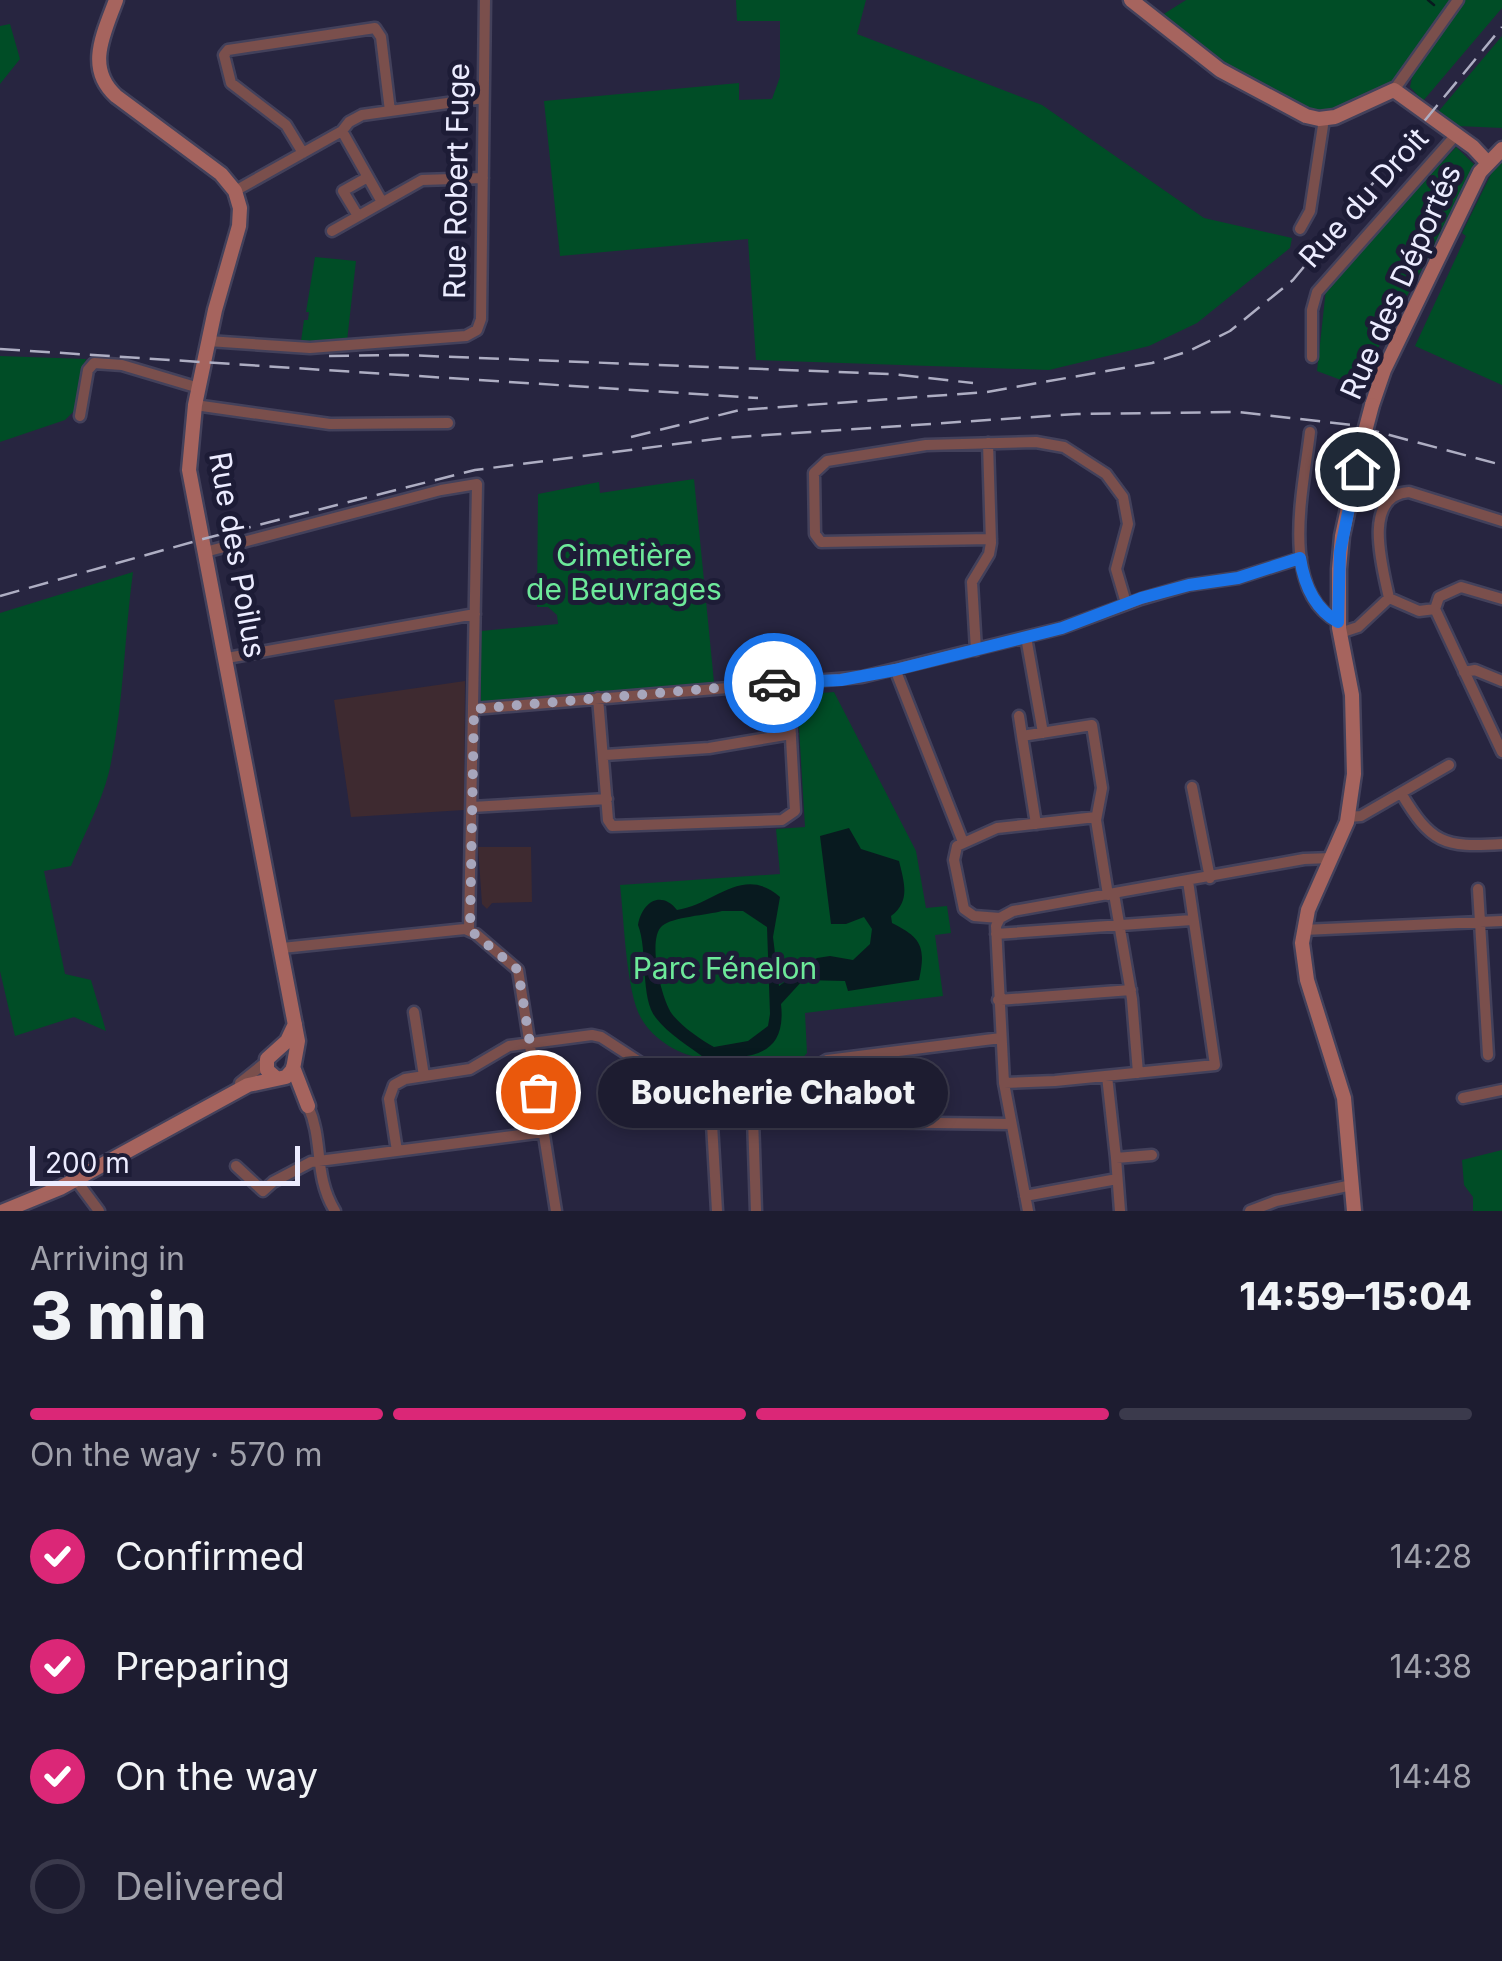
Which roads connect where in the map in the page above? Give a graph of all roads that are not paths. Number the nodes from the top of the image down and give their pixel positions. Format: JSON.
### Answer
{"nodes":[{"id":1,"x":116,"y":0,"type":"edge"},
{"id":2,"x":485,"y":0,"type":"edge"},
{"id":3,"x":1131,"y":0,"type":"edge"},
{"id":4,"x":1458,"y":0,"type":"edge"},
{"id":5,"x":1394,"y":90,"type":"junction"},
{"id":6,"x":483,"y":98,"type":"junction"},
{"id":7,"x":390,"y":111,"type":"junction"},
{"id":8,"x":1324,"y":119,"type":"junction"},
{"id":9,"x":342,"y":131,"type":"junction"},
{"id":10,"x":1455,"y":136,"type":"junction"},
{"id":11,"x":1502,"y":148,"type":"edge"},
{"id":12,"x":303,"y":153,"type":"junction"},
{"id":13,"x":1487,"y":162,"type":"junction"},
{"id":14,"x":368,"y":177,"type":"junction"},
{"id":15,"x":483,"y":178,"type":"junction"},
{"id":16,"x":235,"y":191,"type":"junction"},
{"id":17,"x":382,"y":202,"type":"junction"},
{"id":18,"x":358,"y":216,"type":"junction"},
{"id":19,"x":332,"y":230,"type":"dead end"},
{"id":20,"x":1300,"y":230,"type":"dead end"},
{"id":21,"x":208,"y":341,"type":"junction"},
{"id":22,"x":1312,"y":357,"type":"dead end"},
{"id":23,"x":198,"y":388,"type":"junction"},
{"id":24,"x":195,"y":405,"type":"junction"},
{"id":25,"x":80,"y":416,"type":"dead end"},
{"id":26,"x":448,"y":423,"type":"dead end"},
{"id":27,"x":1310,"y":432,"type":"dead end"},
{"id":28,"x":988,"y":443,"type":"junction"},
{"id":29,"x":1502,"y":521,"type":"edge"},
{"id":30,"x":991,"y":539,"type":"junction"},
{"id":31,"x":205,"y":552,"type":"junction"},
{"id":32,"x":1300,"y":558,"type":"junction"},
{"id":33,"x":1389,"y":598,"type":"junction"},
{"id":34,"x":1502,"y":599,"type":"edge"},
{"id":35,"x":1126,"y":604,"type":"junction"},
{"id":36,"x":1435,"y":608,"type":"junction"},
{"id":37,"x":475,"y":614,"type":"junction"},
{"id":38,"x":1339,"y":628,"type":"junction"},
{"id":39,"x":1026,"y":637,"type":"junction"},
{"id":40,"x":976,"y":650,"type":"junction"},
{"id":41,"x":227,"y":658,"type":"junction"},
{"id":42,"x":895,"y":670,"type":"junction"},
{"id":43,"x":1464,"y":672,"type":"junction"},
{"id":44,"x":1502,"y":682,"type":"edge"},
{"id":45,"x":788,"y":683,"type":"junction"},
{"id":46,"x":598,"y":698,"type":"junction"},
{"id":47,"x":474,"y":709,"type":"junction"},
{"id":48,"x":1019,"y":716,"type":"dead end"},
{"id":49,"x":1043,"y":732,"type":"junction"},
{"id":50,"x":792,"y":734,"type":"junction"},
{"id":51,"x":1022,"y":736,"type":"junction"},
{"id":52,"x":1502,"y":752,"type":"edge"},
{"id":53,"x":605,"y":756,"type":"junction"},
{"id":54,"x":1449,"y":765,"type":"dead end"},
{"id":55,"x":1192,"y":787,"type":"dead end"},
{"id":56,"x":1402,"y":793,"type":"junction"},
{"id":57,"x":607,"y":800,"type":"junction"},
{"id":58,"x":472,"y":807,"type":"junction"},
{"id":59,"x":1348,"y":816,"type":"junction"},
{"id":60,"x":1096,"y":817,"type":"junction"},
{"id":61,"x":1036,"y":824,"type":"junction"},
{"id":62,"x":963,"y":842,"type":"junction"},
{"id":63,"x":1502,"y":844,"type":"edge"},
{"id":64,"x":1332,"y":858,"type":"junction"},
{"id":65,"x":1210,"y":878,"type":"junction"},
{"id":66,"x":1188,"y":882,"type":"junction"},
{"id":67,"x":1478,"y":888,"type":"dead end"},
{"id":68,"x":1111,"y":894,"type":"junction"},
{"id":69,"x":1000,"y":918,"type":"junction"},
{"id":70,"x":1192,"y":920,"type":"junction"},
{"id":71,"x":1502,"y":921,"type":"edge"},
{"id":72,"x":1480,"y":922,"type":"junction"},
{"id":73,"x":1119,"y":925,"type":"junction"},
{"id":74,"x":470,"y":930,"type":"junction"},
{"id":75,"x":1302,"y":930,"type":"junction"},
{"id":76,"x":996,"y":934,"type":"junction"},
{"id":77,"x":282,"y":948,"type":"junction"},
{"id":78,"x":1130,"y":990,"type":"junction"},
{"id":79,"x":998,"y":1000,"type":"junction"},
{"id":80,"x":414,"y":1012,"type":"dead end"},
{"id":81,"x":296,"y":1024,"type":"junction"},
{"id":82,"x":1000,"y":1038,"type":"junction"},
{"id":83,"x":528,"y":1042,"type":"junction"},
{"id":84,"x":1488,"y":1055,"type":"dead end"},
{"id":85,"x":271,"y":1056,"type":"junction"},
{"id":86,"x":846,"y":1062,"type":"junction"},
{"id":87,"x":294,"y":1065,"type":"junction"},
{"id":88,"x":1138,"y":1074,"type":"junction"},
{"id":89,"x":424,"y":1076,"type":"junction"},
{"id":90,"x":1107,"y":1076,"type":"junction"},
{"id":91,"x":276,"y":1078,"type":"junction"},
{"id":92,"x":788,"y":1082,"type":"junction"},
{"id":93,"x":1004,"y":1083,"type":"junction"},
{"id":94,"x":752,"y":1086,"type":"junction"},
{"id":95,"x":710,"y":1089,"type":"junction"},
{"id":96,"x":1502,"y":1090,"type":"edge"},
{"id":97,"x":1463,"y":1098,"type":"dead end"},
{"id":98,"x":308,"y":1106,"type":"junction"},
{"id":99,"x":175,"y":1122,"type":"junction"},
{"id":100,"x":1011,"y":1124,"type":"junction"},
{"id":101,"x":544,"y":1132,"type":"junction"},
{"id":102,"x":397,"y":1151,"type":"junction"},
{"id":103,"x":1152,"y":1155,"type":"dead end"},
{"id":104,"x":1116,"y":1158,"type":"junction"},
{"id":105,"x":318,"y":1162,"type":"junction"},
{"id":106,"x":236,"y":1166,"type":"dead end"},
{"id":107,"x":74,"y":1178,"type":"junction"},
{"id":108,"x":1117,"y":1179,"type":"junction"},
{"id":109,"x":1352,"y":1185,"type":"junction"},
{"id":110,"x":1025,"y":1196,"type":"junction"},
{"id":111,"x":2,"y":1208,"type":"edge"},
{"id":112,"x":99,"y":1211,"type":"edge"},
{"id":113,"x":336,"y":1211,"type":"edge"},
{"id":114,"x":556,"y":1211,"type":"edge"},
{"id":115,"x":717,"y":1211,"type":"edge"},
{"id":116,"x":756,"y":1211,"type":"edge"},
{"id":117,"x":1028,"y":1211,"type":"edge"},
{"id":118,"x":1120,"y":1211,"type":"edge"},
{"id":119,"x":1250,"y":1211,"type":"edge"},
{"id":120,"x":1354,"y":1211,"type":"edge"}],
"edges":[{"from":1,"to":16,"type":"street"},
{"from":2,"to":6,"type":"street","name":"Rue Robert Fuge"},
{"from":3,"to":8,"type":"street"},
{"from":4,"to":5,"type":"street"},
{"from":5,"to":8,"type":"street","name":"Rue du Droit"},
{"from":5,"to":10,"type":"street","name":"Rue du Droit"},
{"from":6,"to":7,"type":"street"},
{"from":6,"to":15,"type":"street","name":"Rue Robert Fuge"},
{"from":7,"to":9,"type":"street"},
{"from":7,"to":12,"type":"street"},
{"from":8,"to":20,"type":"street","name":"Rue du Droit"},
{"from":9,"to":12,"type":"street"},
{"from":9,"to":14,"type":"street"},
{"from":10,"to":11,"type":"street","name":"Rue du Droit"},
{"from":10,"to":13,"type":"street","name":"Rue du Droit"},
{"from":10,"to":22,"type":"street","name":"Rue du Droit"},
{"from":11,"to":13,"type":"street","name":"Rue des Déportés"},
{"from":12,"to":16,"type":"street"},
{"from":13,"to":38,"type":"street","name":"Rue des Déportés","bridge":true},
{"from":14,"to":17,"type":"street"},
{"from":14,"to":18,"type":"street"},
{"from":15,"to":17,"type":"street"},
{"from":15,"to":21,"type":"street","name":"Rue Robert Fuge"},
{"from":16,"to":21,"type":"street","name":"Rue des Poilus"},
{"from":17,"to":18,"type":"street"},
{"from":18,"to":19,"type":"street"},
{"from":21,"to":23,"type":"street","name":"Rue des Poilus"},
{"from":23,"to":24,"type":"street","name":"Rue des Poilus"},
{"from":23,"to":25,"type":"street"},
{"from":24,"to":26,"type":"street"},
{"from":24,"to":31,"type":"street","name":"Rue des Poilus"},
{"from":27,"to":32,"type":"street"},
{"from":28,"to":30,"type":"street"},
{"from":28,"to":30,"type":"street"},
{"from":28,"to":35,"type":"street"},
{"from":29,"to":33,"type":"street"},
{"from":30,"to":40,"type":"street"},
{"from":31,"to":37,"type":"street"},
{"from":31,"to":41,"type":"street","name":"Rue des Poilus"},
{"from":32,"to":35,"type":"street"},
{"from":32,"to":38,"type":"street"},
{"from":33,"to":36,"type":"street"},
{"from":33,"to":38,"type":"street"},
{"from":34,"to":36,"type":"street"},
{"from":35,"to":39,"type":"street"},
{"from":36,"to":43,"type":"street"},
{"from":37,"to":41,"type":"street"},
{"from":37,"to":47,"type":"street"},
{"from":38,"to":59,"type":"street","name":"Rue des Déportés"},
{"from":39,"to":40,"type":"street"},
{"from":39,"to":49,"type":"street"},
{"from":40,"to":42,"type":"street"},
{"from":41,"to":77,"type":"street","name":"Rue des Poilus"},
{"from":42,"to":45,"type":"street"},
{"from":42,"to":62,"type":"street"},
{"from":43,"to":44,"type":"street"},
{"from":43,"to":52,"type":"street"},
{"from":45,"to":46,"type":"street"},
{"from":45,"to":50,"type":"street"},
{"from":46,"to":47,"type":"street"},
{"from":46,"to":53,"type":"street"},
{"from":47,"to":58,"type":"street"},
{"from":48,"to":51,"type":"street"},
{"from":49,"to":51,"type":"street"},
{"from":49,"to":60,"type":"street"},
{"from":50,"to":53,"type":"street"},
{"from":50,"to":57,"type":"street"},
{"from":51,"to":61,"type":"street"},
{"from":53,"to":57,"type":"street"},
{"from":54,"to":56,"type":"street"},
{"from":55,"to":65,"type":"street"},
{"from":56,"to":59,"type":"street"},
{"from":56,"to":63,"type":"street"},
{"from":57,"to":58,"type":"street"},
{"from":58,"to":74,"type":"street"},
{"from":59,"to":64,"type":"street","name":"Rue des Déportés"},
{"from":60,"to":61,"type":"street"},
{"from":60,"to":68,"type":"street"},
{"from":61,"to":62,"type":"street"},
{"from":62,"to":69,"type":"street"},
{"from":64,"to":65,"type":"street"},
{"from":64,"to":75,"type":"street","name":"Rue des Déportés"},
{"from":65,"to":66,"type":"street"},
{"from":66,"to":68,"type":"street"},
{"from":66,"to":70,"type":"street"},
{"from":67,"to":72,"type":"street"},
{"from":68,"to":69,"type":"street"},
{"from":68,"to":73,"type":"street"},
{"from":69,"to":76,"type":"street"},
{"from":70,"to":73,"type":"street"},
{"from":70,"to":88,"type":"street"},
{"from":71,"to":72,"type":"street"},
{"from":72,"to":75,"type":"street"},
{"from":72,"to":84,"type":"street"},
{"from":73,"to":76,"type":"street"},
{"from":73,"to":78,"type":"street"},
{"from":74,"to":77,"type":"street"},
{"from":74,"to":83,"type":"street"},
{"from":75,"to":109,"type":"street"},
{"from":76,"to":79,"type":"street"},
{"from":77,"to":81,"type":"street","name":"Rue des Poilus"},
{"from":78,"to":79,"type":"street"},
{"from":78,"to":88,"type":"street"},
{"from":79,"to":82,"type":"street"},
{"from":80,"to":89,"type":"street"},
{"from":81,"to":85,"type":"street"},
{"from":81,"to":87,"type":"street","name":"Rue des Poilus"},
{"from":82,"to":86,"type":"street"},
{"from":82,"to":93,"type":"street"},
{"from":83,"to":89,"type":"street"},
{"from":83,"to":95,"type":"street"},
{"from":83,"to":101,"type":"street"},
{"from":85,"to":87,"type":"street"},
{"from":85,"to":91,"type":"street"},
{"from":85,"to":99,"type":"street"},
{"from":86,"to":92,"type":"street"},
{"from":86,"to":92,"type":"street"},
{"from":86,"to":100,"type":"street"},
{"from":87,"to":91,"type":"street"},
{"from":87,"to":98,"type":"street"},
{"from":88,"to":90,"type":"street"},
{"from":89,"to":102,"type":"street"},
{"from":90,"to":93,"type":"street"},
{"from":90,"to":104,"type":"street"},
{"from":91,"to":98,"type":"street"},
{"from":91,"to":99,"type":"street"},
{"from":92,"to":94,"type":"street"},
{"from":93,"to":100,"type":"street"},
{"from":94,"to":95,"type":"street"},
{"from":94,"to":116,"type":"street"},
{"from":95,"to":115,"type":"street"},
{"from":96,"to":97,"type":"street"},
{"from":98,"to":105,"type":"street"},
{"from":99,"to":107,"type":"street"},
{"from":100,"to":110,"type":"street"},
{"from":101,"to":102,"type":"street"},
{"from":101,"to":114,"type":"street"},
{"from":102,"to":105,"type":"street"},
{"from":103,"to":104,"type":"street"},
{"from":104,"to":108,"type":"street"},
{"from":105,"to":106,"type":"street"},
{"from":105,"to":113,"type":"street"},
{"from":107,"to":111,"type":"street"},
{"from":107,"to":112,"type":"street"},
{"from":108,"to":110,"type":"street"},
{"from":108,"to":118,"type":"street"},
{"from":109,"to":119,"type":"street"},
{"from":109,"to":120,"type":"street"},
{"from":110,"to":117,"type":"street"}]}
